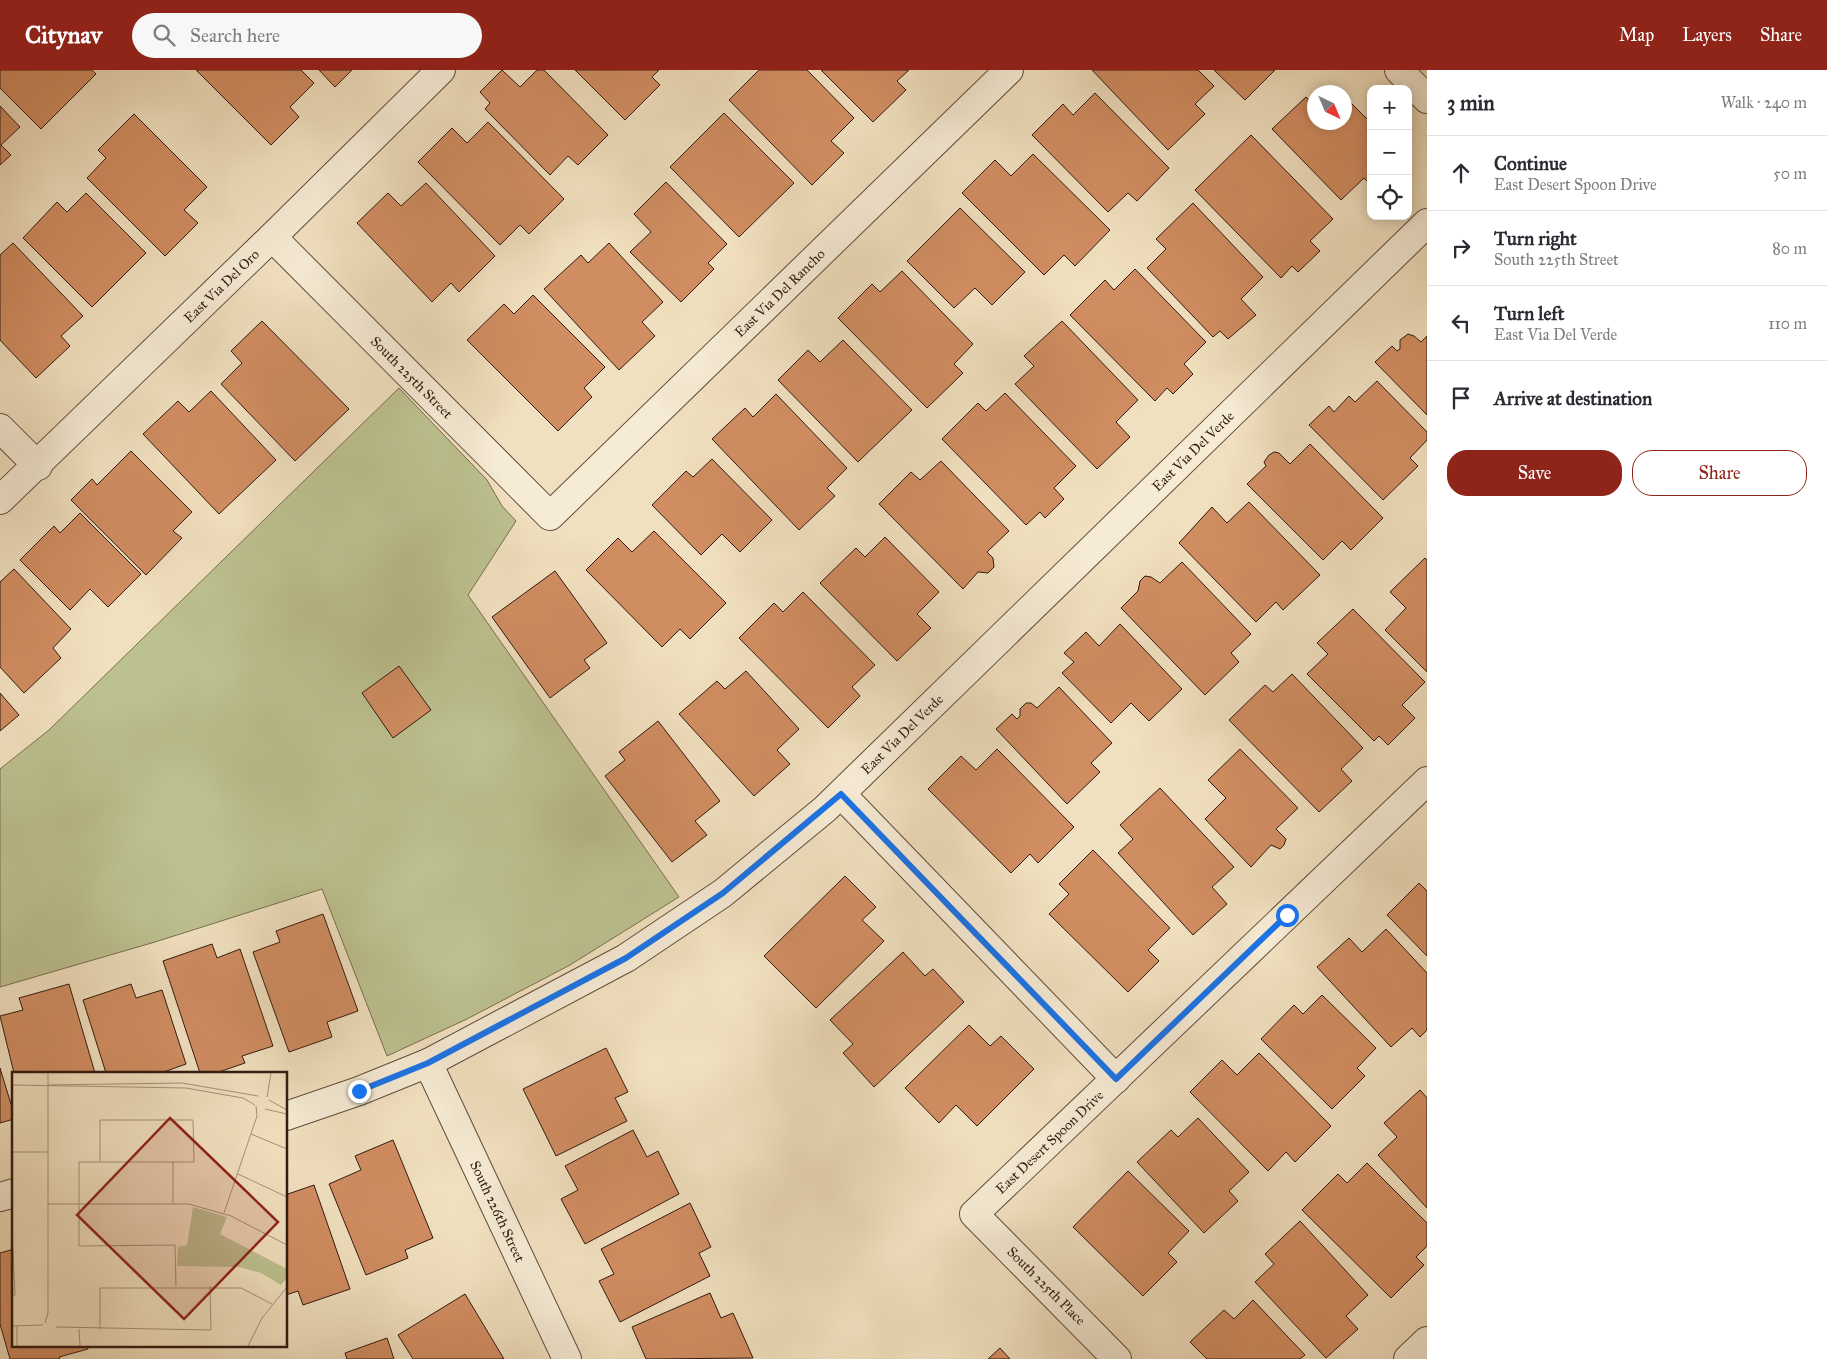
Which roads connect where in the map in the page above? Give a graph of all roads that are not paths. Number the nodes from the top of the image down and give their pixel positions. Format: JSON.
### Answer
{"nodes":[{"id":1,"x":440,"y":70,"type":"edge"},
{"id":2,"x":1009,"y":70,"type":"edge"},
{"id":3,"x":1399,"y":70,"type":"edge"},
{"id":4,"x":1427,"y":99,"type":"edge"},
{"id":5,"x":1427,"y":223,"type":"edge"},
{"id":6,"x":272,"y":237,"type":"junction"},
{"id":7,"x":0,"y":428,"type":"edge"},
{"id":8,"x":38,"y":466,"type":"junction"},
{"id":9,"x":0,"y":500,"type":"edge"},
{"id":10,"x":550,"y":516,"type":"joint"},
{"id":11,"x":1427,"y":781,"type":"edge"},
{"id":12,"x":841,"y":794,"type":"junction"},
{"id":13,"x":428,"y":1063,"type":"junction"},
{"id":14,"x":1116,"y":1079,"type":"junction"},
{"id":15,"x":288,"y":1115,"type":"edge"},
{"id":16,"x":974,"y":1214,"type":"joint"},
{"id":17,"x":1427,"y":1341,"type":"edge"},
{"id":18,"x":567,"y":1359,"type":"edge"},
{"id":19,"x":1117,"y":1359,"type":"edge"},
{"id":20,"x":1408,"y":1359,"type":"edge"}],
"edges":[{"from":1,"to":6,"type":"street","name":"East Via Del Oro"},
{"from":2,"to":10,"type":"street","name":"East Via Del Rancho"},
{"from":3,"to":4,"type":"street"},
{"from":5,"to":12,"type":"street","name":"East Via Del Verde"},
{"from":6,"to":8,"type":"street","name":"East Via Del Oro"},
{"from":6,"to":10,"type":"street","name":"South 225th Street"},
{"from":7,"to":8,"type":"street"},
{"from":8,"to":9,"type":"street","name":"East Via Del Oro"},
{"from":11,"to":14,"type":"street","name":"East Desert Spoon Drive"},
{"from":12,"to":13,"type":"street","name":"East Via Del Verde"},
{"from":12,"to":14,"type":"street"},
{"from":13,"to":15,"type":"street","name":"East Via Del Verde"},
{"from":13,"to":18,"type":"street","name":"South 226th Street"},
{"from":14,"to":16,"type":"street","name":"East Desert Spoon Drive"},
{"from":16,"to":19,"type":"street","name":"South 225th Place"},
{"from":17,"to":20,"type":"street"}]}
